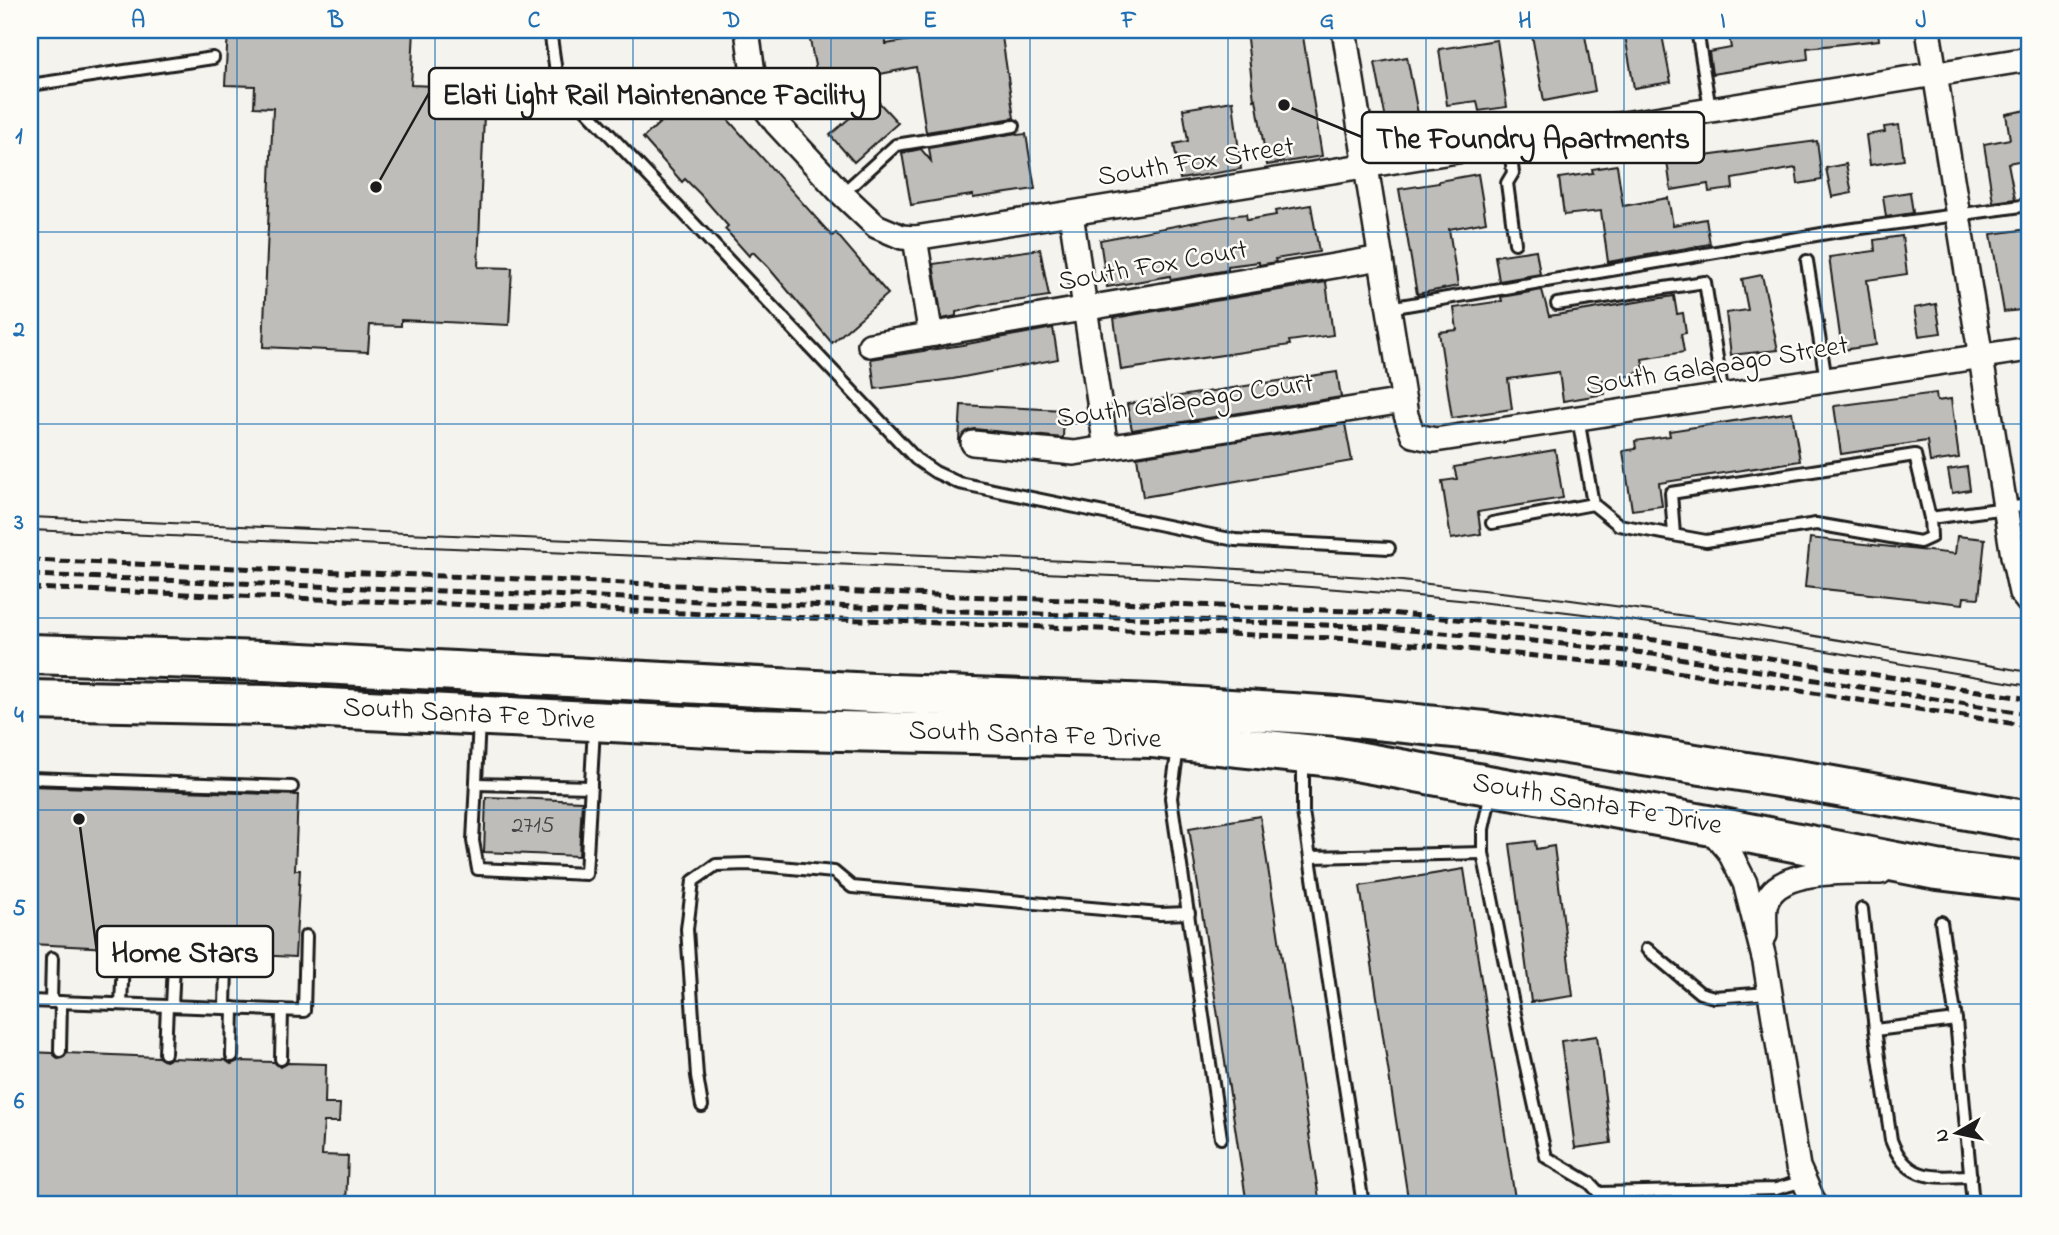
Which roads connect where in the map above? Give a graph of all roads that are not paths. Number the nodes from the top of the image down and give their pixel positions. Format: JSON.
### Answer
{"nodes":[{"id":1,"x":550,"y":30,"type":"edge"},
{"id":2,"x":747,"y":30,"type":"edge"},
{"id":3,"x":1344,"y":30,"type":"edge"},
{"id":4,"x":1698,"y":30,"type":"edge"},
{"id":5,"x":1928,"y":30,"type":"edge"},
{"id":6,"x":213,"y":58,"type":"dead end"},
{"id":7,"x":2029,"y":59,"type":"edge"},
{"id":8,"x":1936,"y":73,"type":"junction"},
{"id":9,"x":30,"y":85,"type":"edge"},
{"id":10,"x":1710,"y":109,"type":"junction"},
{"id":11,"x":1014,"y":126,"type":"dead end"},
{"id":12,"x":1509,"y":142,"type":"junction"},
{"id":13,"x":1366,"y":165,"type":"junction"},
{"id":14,"x":842,"y":194,"type":"junction"},
{"id":15,"x":2029,"y":205,"type":"edge"},
{"id":16,"x":1072,"y":214,"type":"junction"},
{"id":17,"x":1956,"y":216,"type":"junction"},
{"id":18,"x":915,"y":238,"type":"junction"},
{"id":19,"x":1516,"y":243,"type":"dead end"},
{"id":20,"x":1381,"y":258,"type":"junction"},
{"id":21,"x":1807,"y":261,"type":"dead end"},
{"id":22,"x":1558,"y":304,"type":"dead end"},
{"id":23,"x":1389,"y":308,"type":"junction"},
{"id":24,"x":1086,"y":310,"type":"junction"},
{"id":25,"x":935,"y":334,"type":"junction"},
{"id":26,"x":870,"y":345,"type":"dead end"},
{"id":27,"x":2029,"y":349,"type":"edge"},
{"id":28,"x":1979,"y":357,"type":"junction"},
{"id":29,"x":1825,"y":380,"type":"junction"},
{"id":30,"x":1723,"y":396,"type":"junction"},
{"id":31,"x":1404,"y":401,"type":"junction"},
{"id":32,"x":1578,"y":418,"type":"junction"},
{"id":33,"x":973,"y":443,"type":"dead end"},
{"id":34,"x":1106,"y":448,"type":"junction"},
{"id":35,"x":1593,"y":504,"type":"junction"},
{"id":36,"x":2029,"y":505,"type":"edge"},
{"id":37,"x":2005,"y":509,"type":"junction"},
{"id":38,"x":1930,"y":518,"type":"junction"},
{"id":39,"x":1492,"y":523,"type":"dead end"},
{"id":40,"x":1674,"y":535,"type":"junction"},
{"id":41,"x":1389,"y":548,"type":"dead end"},
{"id":42,"x":2029,"y":603,"type":"edge"},
{"id":43,"x":30,"y":654,"type":"edge"},
{"id":44,"x":30,"y":700,"type":"edge"},
{"id":45,"x":479,"y":716,"type":"junction"},
{"id":46,"x":594,"y":721,"type":"junction"},
{"id":47,"x":1179,"y":741,"type":"junction"},
{"id":48,"x":1303,"y":754,"type":"junction"},
{"id":49,"x":30,"y":778,"type":"edge"},
{"id":50,"x":476,"y":784,"type":"junction"},
{"id":51,"x":1492,"y":786,"type":"junction"},
{"id":52,"x":292,"y":787,"type":"dead end"},
{"id":53,"x":591,"y":787,"type":"junction"},
{"id":54,"x":2029,"y":821,"type":"edge"},
{"id":55,"x":1707,"y":825,"type":"junction"},
{"id":56,"x":1483,"y":853,"type":"junction"},
{"id":57,"x":1310,"y":857,"type":"junction"},
{"id":58,"x":1937,"y":870,"type":"junction"},
{"id":59,"x":2029,"y":881,"type":"edge"},
{"id":60,"x":1861,"y":909,"type":"dead end"},
{"id":61,"x":1189,"y":914,"type":"junction"},
{"id":62,"x":1941,"y":922,"type":"dead end"},
{"id":63,"x":306,"y":936,"type":"dead end"},
{"id":64,"x":1647,"y":950,"type":"dead end"},
{"id":65,"x":52,"y":958,"type":"dead end"},
{"id":66,"x":123,"y":960,"type":"dead end"},
{"id":67,"x":1765,"y":962,"type":"junction"},
{"id":68,"x":174,"y":964,"type":"dead end"},
{"id":69,"x":226,"y":964,"type":"dead end"},
{"id":70,"x":1769,"y":993,"type":"junction"},
{"id":71,"x":30,"y":1001,"type":"edge"},
{"id":72,"x":56,"y":1002,"type":"junction"},
{"id":73,"x":121,"y":1004,"type":"junction"},
{"id":74,"x":169,"y":1006,"type":"junction"},
{"id":75,"x":229,"y":1008,"type":"junction"},
{"id":76,"x":282,"y":1010,"type":"junction"},
{"id":77,"x":1956,"y":1020,"type":"junction"},
{"id":78,"x":1875,"y":1030,"type":"junction"},
{"id":79,"x":60,"y":1051,"type":"dead end"},
{"id":80,"x":165,"y":1053,"type":"dead end"},
{"id":81,"x":232,"y":1056,"type":"dead end"},
{"id":82,"x":281,"y":1059,"type":"dead end"},
{"id":83,"x":702,"y":1106,"type":"dead end"},
{"id":84,"x":1221,"y":1138,"type":"dead end"},
{"id":85,"x":1971,"y":1176,"type":"junction"},
{"id":86,"x":1804,"y":1181,"type":"junction"},
{"id":87,"x":1363,"y":1205,"type":"edge"},
{"id":88,"x":1815,"y":1205,"type":"edge"},
{"id":89,"x":1973,"y":1205,"type":"edge"}],
"edges":[{"from":1,"to":41,"type":"lane"},
{"from":2,"to":14,"type":"street","name":"South Fox Street"},
{"from":3,"to":13,"type":"street"},
{"from":4,"to":10,"type":"lane"},
{"from":5,"to":8,"type":"street"},
{"from":6,"to":9,"type":"lane"},
{"from":7,"to":8,"type":"street","name":"South Fox Street"},
{"from":8,"to":10,"type":"street","name":"South Fox Street"},
{"from":8,"to":17,"type":"street"},
{"from":10,"to":12,"type":"street","name":"South Fox Street"},
{"from":11,"to":14,"type":"lane"},
{"from":12,"to":13,"type":"street","name":"South Fox Street"},
{"from":12,"to":19,"type":"lane"},
{"from":13,"to":16,"type":"street","name":"South Fox Street"},
{"from":13,"to":20,"type":"street"},
{"from":14,"to":18,"type":"street","name":"South Fox Street"},
{"from":15,"to":17,"type":"lane"},
{"from":16,"to":18,"type":"street","name":"South Fox Street"},
{"from":16,"to":24,"type":"street"},
{"from":17,"to":23,"type":"lane"},
{"from":17,"to":28,"type":"street"},
{"from":18,"to":25,"type":"street"},
{"from":20,"to":23,"type":"street"},
{"from":20,"to":24,"type":"street","name":"South Fox Court"},
{"from":21,"to":29,"type":"lane"},
{"from":22,"to":30,"type":"lane"},
{"from":23,"to":31,"type":"street"},
{"from":24,"to":25,"type":"street","name":"South Fox Court"},
{"from":24,"to":34,"type":"street"},
{"from":25,"to":26,"type":"street","name":"South Fox Court"},
{"from":27,"to":28,"type":"street","name":"South Galapago Street"},
{"from":28,"to":29,"type":"street","name":"South Galapago Street"},
{"from":28,"to":37,"type":"street"},
{"from":29,"to":30,"type":"street","name":"South Galapago Street"},
{"from":30,"to":32,"type":"street","name":"South Galapago Street"},
{"from":31,"to":32,"type":"street","name":"South Galapago Street"},
{"from":31,"to":34,"type":"street","name":"South Galapago Court"},
{"from":32,"to":35,"type":"lane"},
{"from":33,"to":34,"type":"street","name":"South Galapago Court"},
{"from":35,"to":39,"type":"lane"},
{"from":35,"to":40,"type":"lane"},
{"from":36,"to":37,"type":"lane"},
{"from":37,"to":38,"type":"lane"},
{"from":37,"to":42,"type":"street"},
{"from":38,"to":40,"type":"lane"},
{"from":38,"to":40,"type":"lane"},
{"from":43,"to":54,"type":"highway","name":"South Santa Fe Drive"},
{"from":44,"to":45,"type":"highway","name":"South Santa Fe Drive"},
{"from":45,"to":46,"type":"highway","name":"South Santa Fe Drive"},
{"from":45,"to":50,"type":"lane"},
{"from":46,"to":47,"type":"highway","name":"South Santa Fe Drive"},
{"from":46,"to":53,"type":"lane"},
{"from":47,"to":48,"type":"highway","name":"South Santa Fe Drive"},
{"from":47,"to":61,"type":"lane"},
{"from":48,"to":51,"type":"highway","name":"South Santa Fe Drive"},
{"from":48,"to":57,"type":"lane"},
{"from":49,"to":52,"type":"lane"},
{"from":50,"to":53,"type":"lane"},
{"from":50,"to":53,"type":"lane"},
{"from":51,"to":55,"type":"highway","name":"South Santa Fe Drive"},
{"from":51,"to":56,"type":"lane"},
{"from":55,"to":58,"type":"highway","name":"South Santa Fe Drive"},
{"from":55,"to":67,"type":"street"},
{"from":56,"to":57,"type":"lane"},
{"from":56,"to":86,"type":"lane"},
{"from":57,"to":87,"type":"lane"},
{"from":58,"to":59,"type":"highway","name":"South Santa Fe Drive"},
{"from":58,"to":67,"type":"street"},
{"from":60,"to":78,"type":"lane"},
{"from":61,"to":83,"type":"lane"},
{"from":61,"to":84,"type":"lane"},
{"from":62,"to":77,"type":"lane"},
{"from":63,"to":76,"type":"lane"},
{"from":64,"to":70,"type":"lane"},
{"from":65,"to":72,"type":"lane"},
{"from":66,"to":73,"type":"lane"},
{"from":67,"to":70,"type":"street"},
{"from":68,"to":74,"type":"lane"},
{"from":69,"to":75,"type":"lane"},
{"from":70,"to":86,"type":"street"},
{"from":71,"to":72,"type":"lane"},
{"from":72,"to":73,"type":"lane"},
{"from":72,"to":79,"type":"lane"},
{"from":73,"to":74,"type":"lane"},
{"from":74,"to":75,"type":"lane"},
{"from":74,"to":80,"type":"lane"},
{"from":75,"to":76,"type":"lane"},
{"from":75,"to":81,"type":"lane"},
{"from":76,"to":82,"type":"lane"},
{"from":77,"to":78,"type":"lane"},
{"from":77,"to":85,"type":"lane"},
{"from":78,"to":85,"type":"lane"},
{"from":85,"to":89,"type":"lane"},
{"from":86,"to":88,"type":"street"}]}
